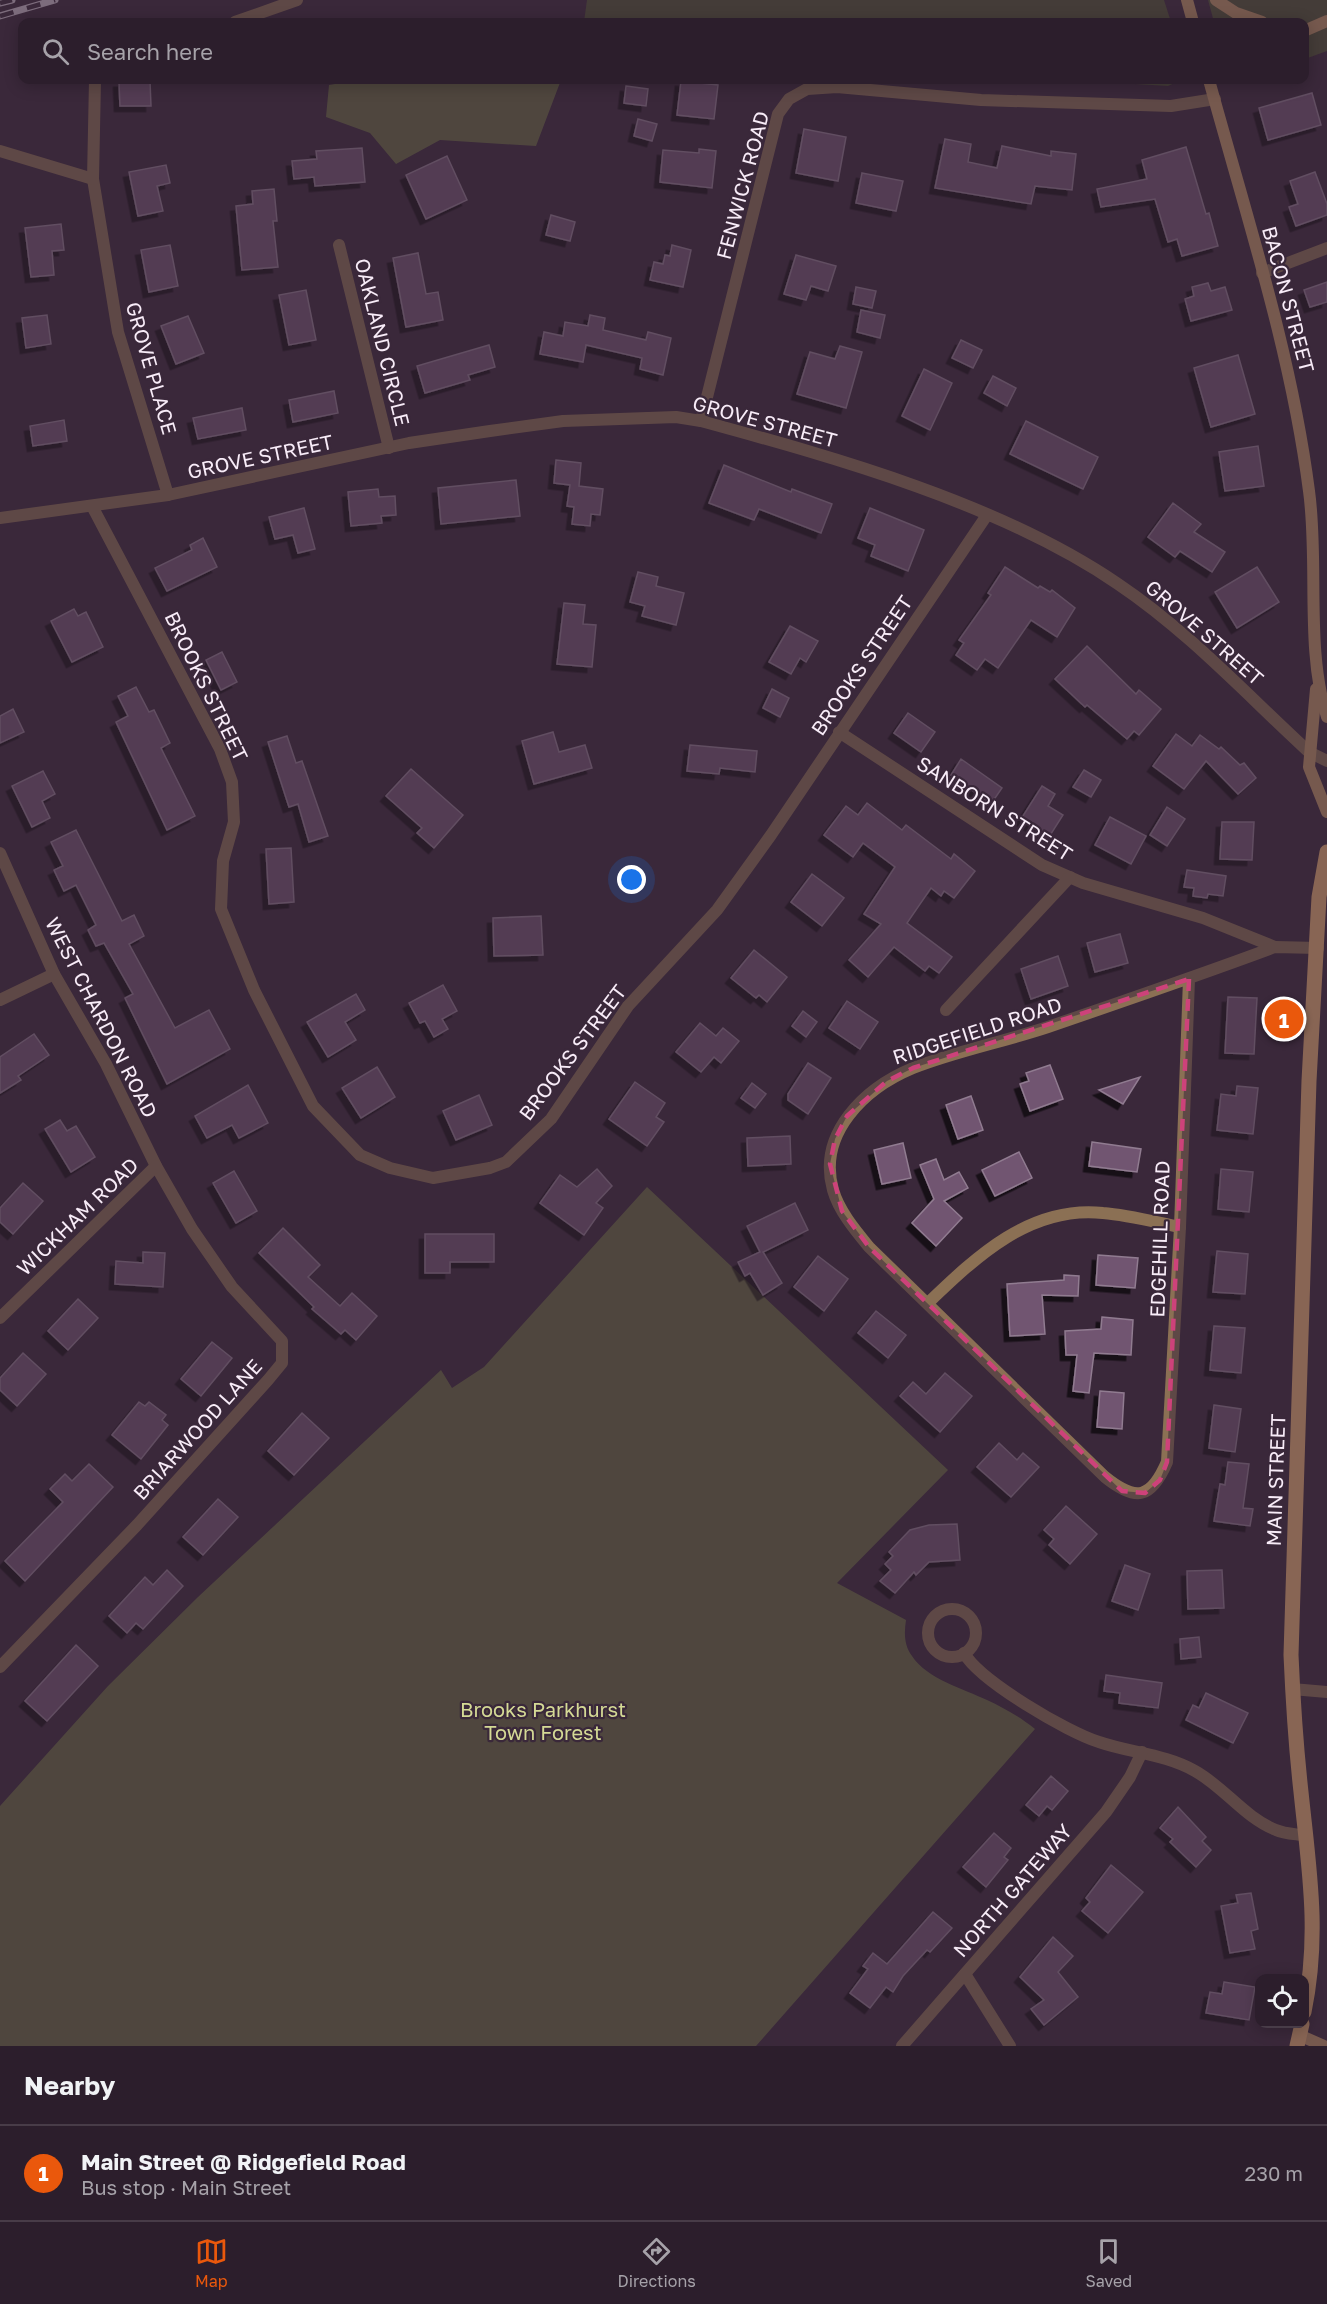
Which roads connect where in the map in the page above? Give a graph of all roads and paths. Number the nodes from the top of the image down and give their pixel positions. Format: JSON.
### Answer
{"nodes":[{"id":1,"x":297,"y":0,"type":"edge"},
{"id":2,"x":1187,"y":0,"type":"edge"},
{"id":3,"x":1216,"y":0,"type":"edge"},
{"id":4,"x":246,"y":18,"type":"edge"},
{"id":5,"x":1193,"y":18,"type":"edge"},
{"id":6,"x":1250,"y":18,"type":"edge"},
{"id":7,"x":1327,"y":21,"type":"edge"},
{"id":8,"x":1309,"y":28,"type":"edge"},
{"id":9,"x":95,"y":84,"type":"edge"},
{"id":10,"x":1210,"y":84,"type":"edge"},
{"id":11,"x":1215,"y":99,"type":"junction"},
{"id":12,"x":0,"y":151,"type":"edge"},
{"id":13,"x":93,"y":179,"type":"junction"},
{"id":14,"x":339,"y":245,"type":"dead end"},
{"id":15,"x":1327,"y":248,"type":"edge"},
{"id":16,"x":1262,"y":273,"type":"junction"},
{"id":17,"x":701,"y":421,"type":"junction"},
{"id":18,"x":389,"y":448,"type":"junction"},
{"id":19,"x":168,"y":495,"type":"junction"},
{"id":20,"x":92,"y":506,"type":"junction"},
{"id":21,"x":987,"y":515,"type":"junction"},
{"id":22,"x":0,"y":518,"type":"edge"},
{"id":23,"x":1317,"y":676,"type":"junction"},
{"id":24,"x":1327,"y":717,"type":"edge"},
{"id":25,"x":839,"y":732,"type":"junction"},
{"id":26,"x":1309,"y":752,"type":"junction"},
{"id":27,"x":1327,"y":761,"type":"edge"},
{"id":28,"x":1327,"y":813,"type":"edge"},
{"id":29,"x":1327,"y":852,"type":"edge"},
{"id":30,"x":0,"y":853,"type":"edge"},
{"id":31,"x":1070,"y":877,"type":"junction"},
{"id":32,"x":1323,"y":942,"type":"edge"},
{"id":33,"x":1275,"y":947,"type":"junction"},
{"id":34,"x":54,"y":974,"type":"junction"},
{"id":35,"x":1189,"y":979,"type":"junction"},
{"id":36,"x":0,"y":1000,"type":"edge"},
{"id":37,"x":946,"y":1010,"type":"dead end"},
{"id":38,"x":156,"y":1166,"type":"junction"},
{"id":39,"x":1180,"y":1227,"type":"junction"},
{"id":40,"x":928,"y":1303,"type":"junction"},
{"id":41,"x":0,"y":1318,"type":"edge"},
{"id":42,"x":1145,"y":1493,"type":"joint"},
{"id":43,"x":964,"y":1653,"type":"dead end"},
{"id":44,"x":0,"y":1666,"type":"edge"},
{"id":45,"x":1292,"y":1689,"type":"junction"},
{"id":46,"x":1327,"y":1692,"type":"edge"},
{"id":47,"x":1142,"y":1752,"type":"junction"},
{"id":48,"x":1307,"y":1836,"type":"junction"},
{"id":49,"x":965,"y":1974,"type":"junction"},
{"id":50,"x":1309,"y":1980,"type":"edge"},
{"id":51,"x":1299,"y":2035,"type":"edge"},
{"id":52,"x":902,"y":2046,"type":"edge"},
{"id":53,"x":1010,"y":2046,"type":"edge"},
{"id":54,"x":1324,"y":2046,"type":"edge"}],
"edges":[{"from":1,"to":4,"type":"street"},
{"from":2,"to":5,"type":"main road"},
{"from":3,"to":6,"type":"main road"},
{"from":7,"to":8,"type":"main road"},
{"from":9,"to":13,"type":"street","name":"GROVE PLACE"},
{"from":10,"to":11,"type":"main road","name":"BACON STREET"},
{"from":11,"to":16,"type":"main road","name":"BACON STREET"},
{"from":11,"to":17,"type":"street","name":"FENWICK ROAD"},
{"from":12,"to":13,"type":"street"},
{"from":13,"to":19,"type":"street","name":"GROVE PLACE"},
{"from":14,"to":18,"type":"street","name":"OAKLAND CIRCLE"},
{"from":15,"to":16,"type":"street"},
{"from":16,"to":23,"type":"main road","name":"BACON STREET"},
{"from":17,"to":18,"type":"street","name":"GROVE STREET"},
{"from":17,"to":21,"type":"street","name":"GROVE STREET"},
{"from":18,"to":19,"type":"street","name":"GROVE STREET"},
{"from":19,"to":20,"type":"street","name":"GROVE STREET"},
{"from":20,"to":22,"type":"street","name":"GROVE STREET"},
{"from":20,"to":25,"type":"street","name":"BROOKS STREET"},
{"from":21,"to":25,"type":"street","name":"BROOKS STREET"},
{"from":21,"to":26,"type":"street","name":"GROVE STREET"},
{"from":23,"to":24,"type":"main road","name":"BACON STREET"},
{"from":23,"to":26,"type":"main road","name":"BACON STREET"},
{"from":25,"to":31,"type":"street","name":"SANBORN STREET"},
{"from":26,"to":27,"type":"street","name":"GROVE STREET"},
{"from":26,"to":28,"type":"main road","name":"BACON STREET"},
{"from":29,"to":32,"type":"main road","name":"MAIN STREET"},
{"from":30,"to":34,"type":"street","name":"WEST CHARDON ROAD"},
{"from":31,"to":33,"type":"street","name":"SANBORN STREET"},
{"from":31,"to":37,"type":"street"},
{"from":32,"to":33,"type":"street","name":"RIDGEFIELD ROAD"},
{"from":32,"to":45,"type":"main road","name":"MAIN STREET"},
{"from":33,"to":35,"type":"street","name":"RIDGEFIELD ROAD"},
{"from":34,"to":36,"type":"street"},
{"from":34,"to":38,"type":"street","name":"WEST CHARDON ROAD"},
{"from":35,"to":39,"type":"street","name":"EDGEHILL ROAD"},
{"from":35,"to":40,"type":"street","name":"RIDGEFIELD ROAD"},
{"from":38,"to":41,"type":"street","name":"WICKHAM ROAD"},
{"from":38,"to":44,"type":"street","name":"BRIARWOOD LANE"},
{"from":39,"to":40,"type":"street"},
{"from":39,"to":42,"type":"street","name":"EDGEHILL ROAD"},
{"from":40,"to":42,"type":"street","name":"RIDGEFIELD ROAD"},
{"from":43,"to":47,"type":"street"},
{"from":45,"to":46,"type":"street"},
{"from":45,"to":48,"type":"main road","name":"MAIN STREET"},
{"from":47,"to":48,"type":"street"},
{"from":47,"to":49,"type":"street","name":"NORTH GATEWAY"},
{"from":48,"to":50,"type":"main road","name":"MAIN STREET"},
{"from":49,"to":52,"type":"street","name":"NORTH GATEWAY"},
{"from":49,"to":53,"type":"street"},
{"from":51,"to":54,"type":"main road"}]}
